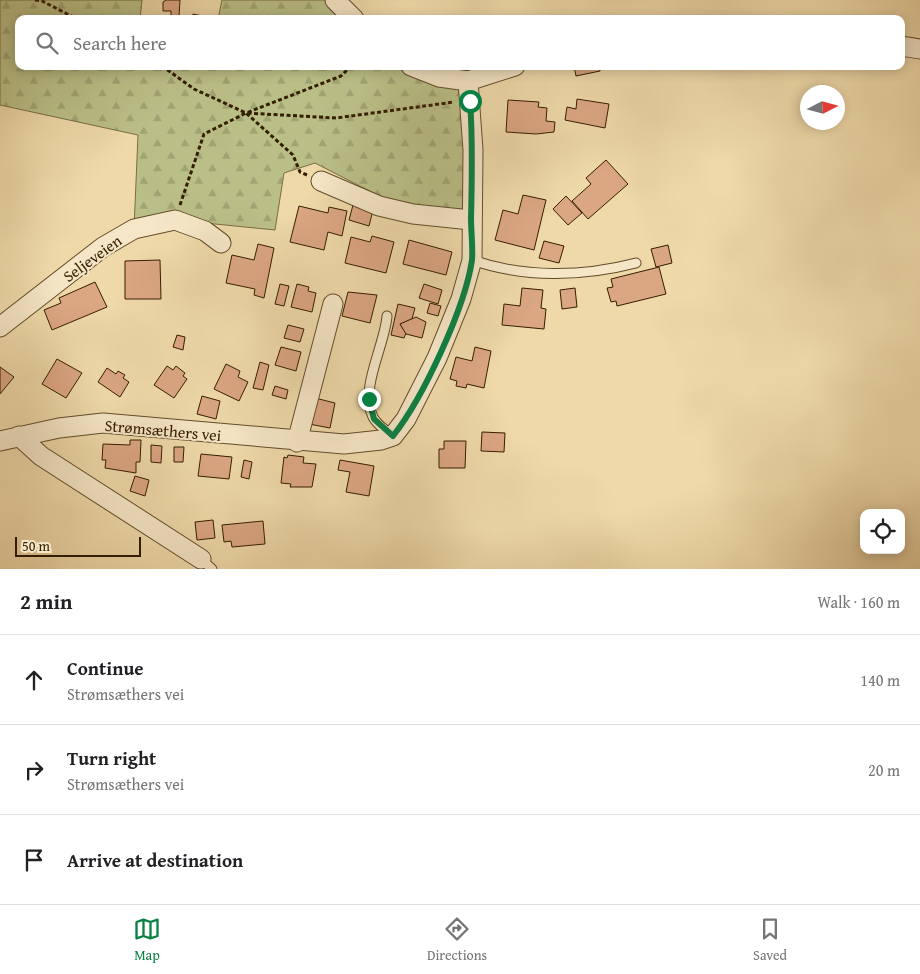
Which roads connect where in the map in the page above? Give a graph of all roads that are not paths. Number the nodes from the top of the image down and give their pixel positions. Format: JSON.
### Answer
{"nodes":[{"id":1,"x":335,"y":0,"type":"edge"},
{"id":2,"x":350,"y":15,"type":"edge"},
{"id":3,"x":905,"y":47,"type":"edge"},
{"id":4,"x":920,"y":49,"type":"edge"},
{"id":5,"x":421,"y":70,"type":"edge"},
{"id":6,"x":503,"y":70,"type":"edge"},
{"id":7,"x":468,"y":81,"type":"junction"},
{"id":8,"x":321,"y":181,"type":"road end"},
{"id":9,"x":471,"y":220,"type":"junction"},
{"id":10,"x":221,"y":243,"type":"dead end"},
{"id":11,"x":472,"y":260,"type":"junction"},
{"id":12,"x":636,"y":263,"type":"dead end"},
{"id":13,"x":333,"y":304,"type":"dead end"},
{"id":14,"x":387,"y":316,"type":"dead end"},
{"id":15,"x":0,"y":327,"type":"edge"},
{"id":16,"x":19,"y":436,"type":"junction"},
{"id":17,"x":393,"y":436,"type":"junction"},
{"id":18,"x":0,"y":441,"type":"edge"},
{"id":19,"x":297,"y":442,"type":"junction"},
{"id":20,"x":207,"y":564,"type":"edge"}],
"edges":[{"from":1,"to":2,"type":"street"},
{"from":3,"to":4,"type":"street"},
{"from":5,"to":7,"type":"street"},
{"from":6,"to":7,"type":"street"},
{"from":7,"to":9,"type":"street"},
{"from":8,"to":9,"type":"street"},
{"from":9,"to":11,"type":"street"},
{"from":10,"to":15,"type":"street","name":"Seljeveien"},
{"from":11,"to":12,"type":"lane"},
{"from":11,"to":17,"type":"street"},
{"from":13,"to":19,"type":"street"},
{"from":14,"to":17,"type":"lane"},
{"from":16,"to":18,"type":"street","name":"Strømsæthers vei"},
{"from":16,"to":19,"type":"street","name":"Strømsæthers vei"},
{"from":16,"to":20,"type":"street"},
{"from":17,"to":19,"type":"street","name":"Strømsæthers vei"}]}
